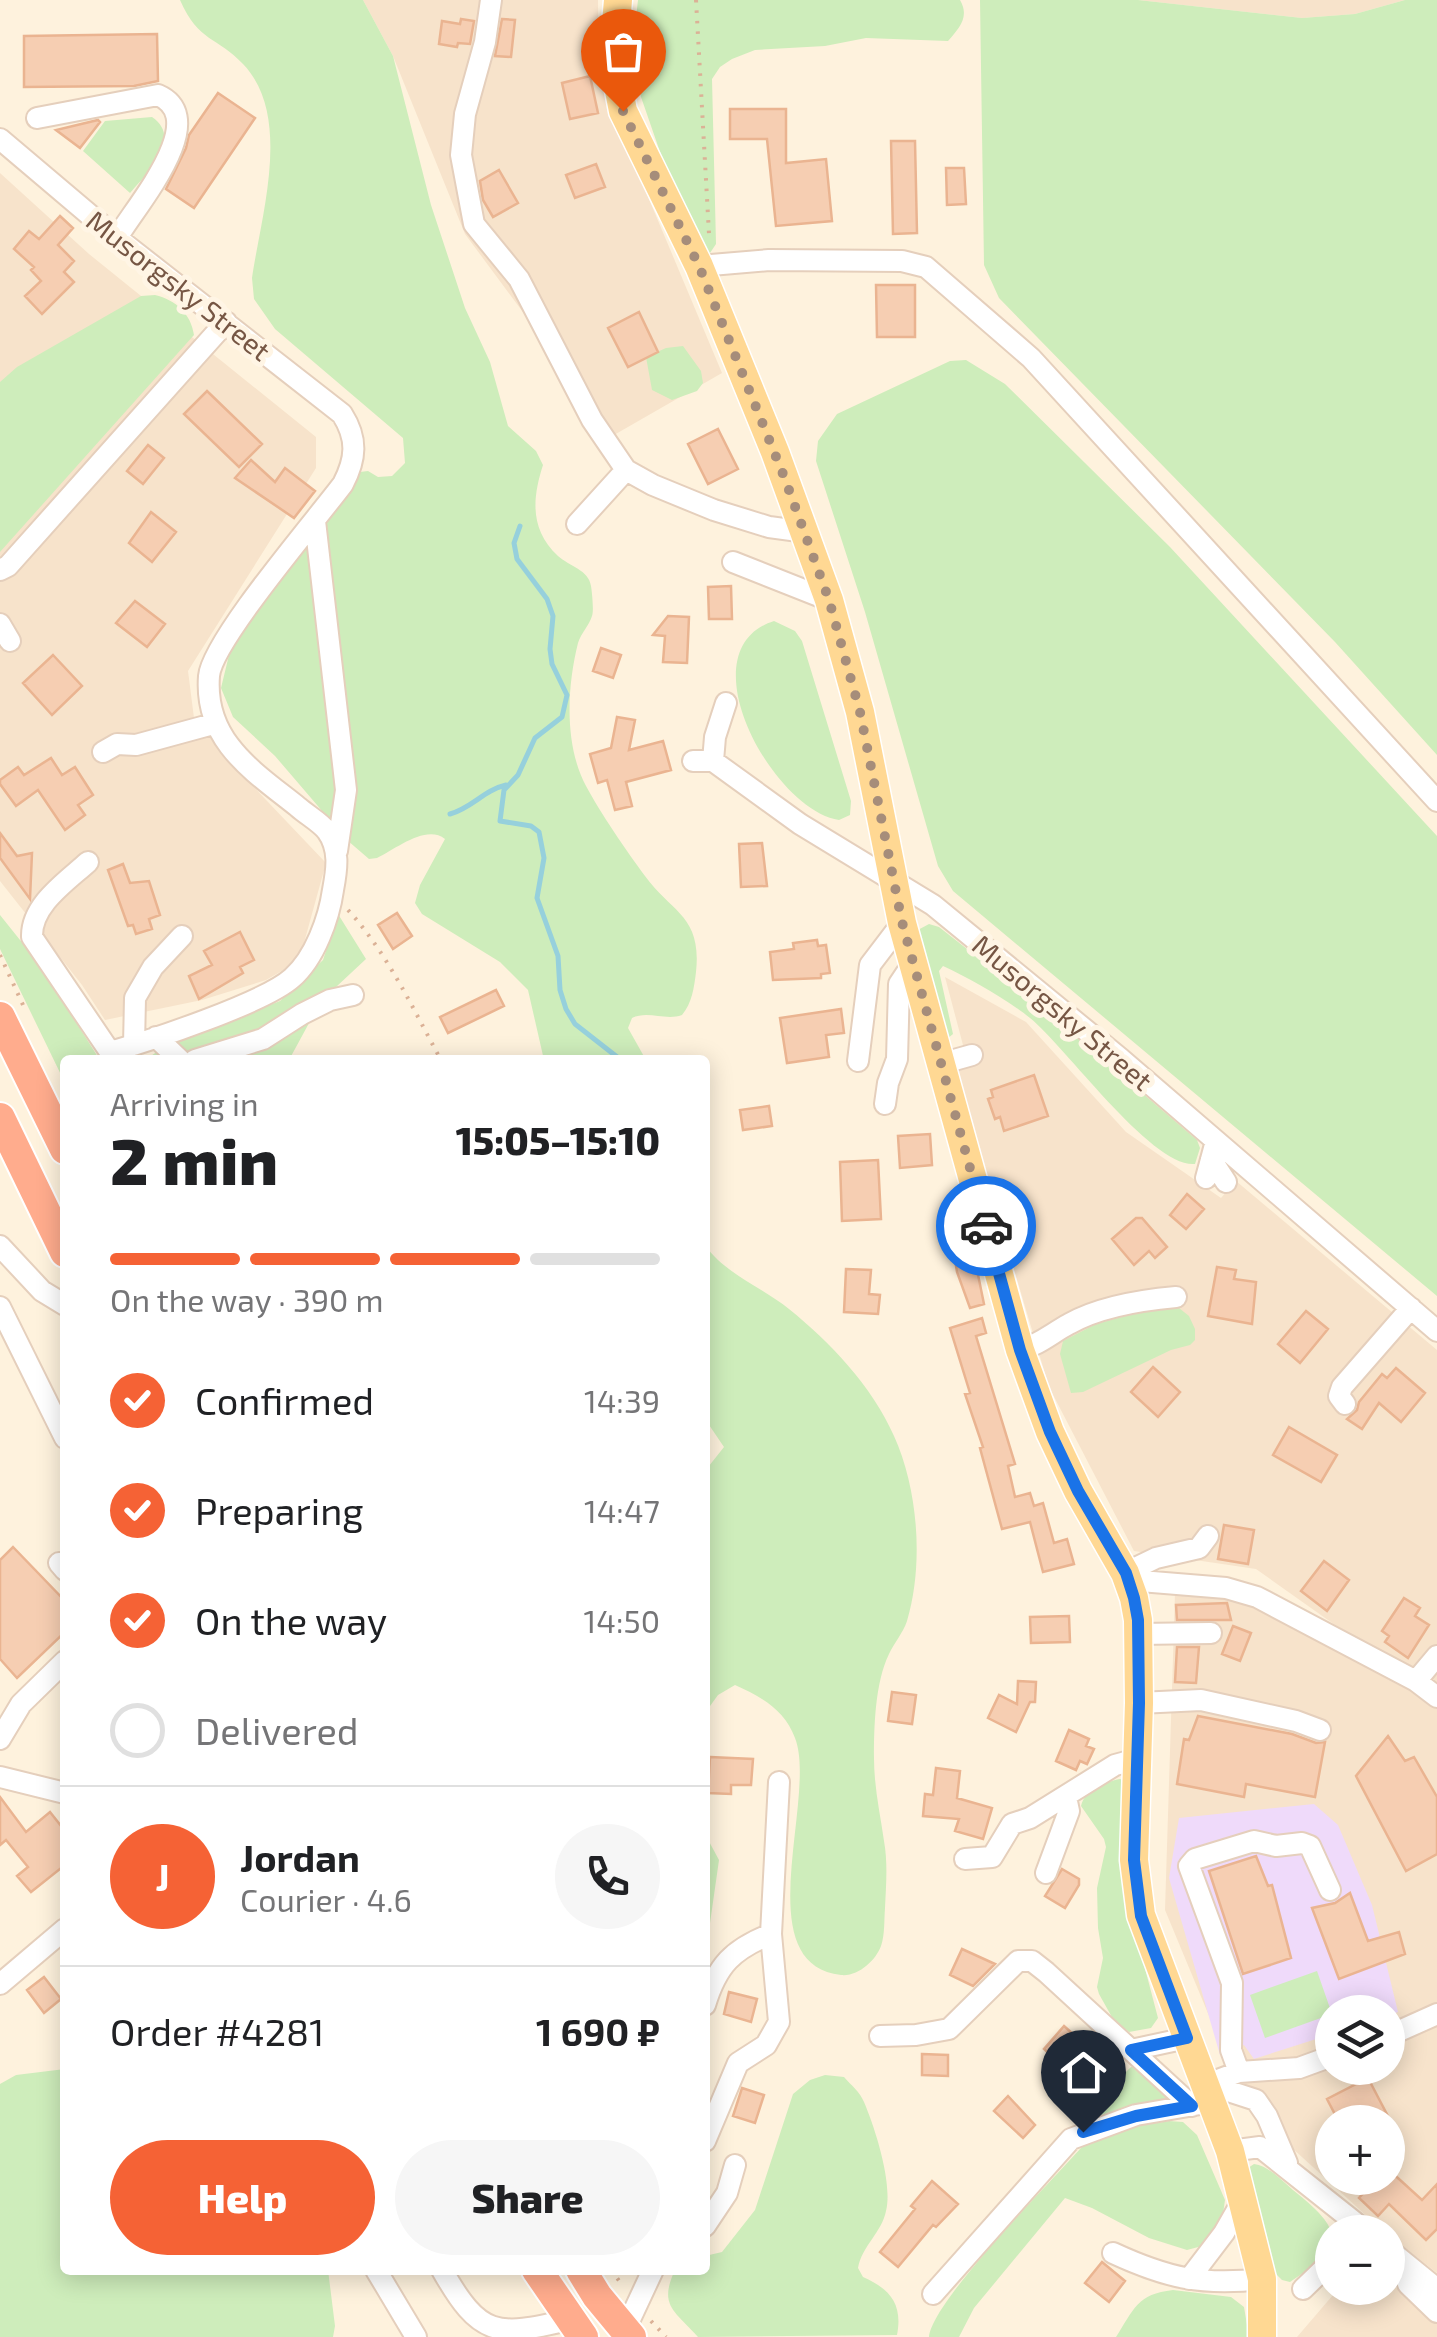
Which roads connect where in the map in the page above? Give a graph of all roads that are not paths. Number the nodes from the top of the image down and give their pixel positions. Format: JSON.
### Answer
{"nodes":[{"id":1,"x":491,"y":0,"type":"edge"},
{"id":2,"x":618,"y":0,"type":"edge"},
{"id":3,"x":37,"y":118,"type":"dead end"},
{"id":4,"x":0,"y":139,"type":"edge"},
{"id":5,"x":117,"y":238,"type":"junction"},
{"id":6,"x":706,"y":265,"type":"junction"},
{"id":7,"x":226,"y":322,"type":"junction"},
{"id":8,"x":626,"y":470,"type":"junction"},
{"id":9,"x":315,"y":521,"type":"junction"},
{"id":10,"x":577,"y":524,"type":"dead end"},
{"id":11,"x":806,"y":532,"type":"junction"},
{"id":12,"x":733,"y":562,"type":"dead end"},
{"id":13,"x":0,"y":570,"type":"edge"},
{"id":14,"x":829,"y":600,"type":"junction"},
{"id":15,"x":726,"y":703,"type":"dead end"},
{"id":16,"x":213,"y":724,"type":"junction"},
{"id":17,"x":103,"y":752,"type":"dead end"},
{"id":18,"x":1437,"y":801,"type":"edge"},
{"id":19,"x":337,"y":850,"type":"junction"},
{"id":20,"x":88,"y":862,"type":"dead end"},
{"id":21,"x":893,"y":880,"type":"junction"},
{"id":22,"x":902,"y":922,"type":"junction"},
{"id":23,"x":182,"y":936,"type":"dead end"},
{"id":24,"x":914,"y":962,"type":"junction"},
{"id":25,"x":353,"y":995,"type":"dead end"},
{"id":26,"x":0,"y":1017,"type":"edge"},
{"id":27,"x":156,"y":1037,"type":"junction"},
{"id":28,"x":134,"y":1045,"type":"junction"},
{"id":29,"x":109,"y":1055,"type":"edge"},
{"id":30,"x":112,"y":1055,"type":"edge"},
{"id":31,"x":175,"y":1055,"type":"edge"},
{"id":32,"x":210,"y":1055,"type":"edge"},
{"id":33,"x":972,"y":1056,"type":"dead end"},
{"id":34,"x":858,"y":1061,"type":"dead end"},
{"id":35,"x":940,"y":1064,"type":"junction"},
{"id":36,"x":885,"y":1104,"type":"dead end"},
{"id":37,"x":0,"y":1118,"type":"edge"},
{"id":38,"x":60,"y":1138,"type":"edge"},
{"id":39,"x":60,"y":1242,"type":"edge"},
{"id":40,"x":0,"y":1246,"type":"edge"},
{"id":41,"x":1176,"y":1298,"type":"dead end"},
{"id":42,"x":60,"y":1301,"type":"edge"},
{"id":43,"x":0,"y":1307,"type":"edge"},
{"id":44,"x":1410,"y":1308,"type":"junction"},
{"id":45,"x":1437,"y":1331,"type":"edge"},
{"id":46,"x":1020,"y":1350,"type":"junction"},
{"id":47,"x":1345,"y":1404,"type":"dead end"},
{"id":48,"x":60,"y":1428,"type":"edge"},
{"id":49,"x":1208,"y":1536,"type":"dead end"},
{"id":50,"x":1127,"y":1576,"type":"junction"},
{"id":51,"x":1211,"y":1633,"type":"dead end"},
{"id":52,"x":1138,"y":1634,"type":"junction"},
{"id":53,"x":1437,"y":1656,"type":"edge"},
{"id":54,"x":60,"y":1666,"type":"edge"},
{"id":55,"x":1416,"y":1681,"type":"junction"},
{"id":56,"x":1437,"y":1698,"type":"edge"},
{"id":57,"x":1139,"y":1703,"type":"junction"},
{"id":58,"x":1320,"y":1730,"type":"dead end"},
{"id":59,"x":0,"y":1739,"type":"edge"},
{"id":60,"x":1137,"y":1759,"type":"junction"},
{"id":61,"x":0,"y":1777,"type":"edge"},
{"id":62,"x":779,"y":1782,"type":"dead end"},
{"id":63,"x":60,"y":1792,"type":"edge"},
{"id":64,"x":1066,"y":1797,"type":"junction"},
{"id":65,"x":965,"y":1859,"type":"dead end"},
{"id":66,"x":1046,"y":1873,"type":"dead end"},
{"id":67,"x":1330,"y":1890,"type":"dead end"},
{"id":68,"x":60,"y":1933,"type":"edge"},
{"id":69,"x":771,"y":1934,"type":"junction"},
{"id":70,"x":0,"y":1984,"type":"edge"},
{"id":71,"x":710,"y":1994,"type":"edge"},
{"id":72,"x":1437,"y":2014,"type":"edge"},
{"id":73,"x":1405,"y":2028,"type":"edge"},
{"id":74,"x":880,"y":2036,"type":"dead end"},
{"id":75,"x":1187,"y":2038,"type":"junction"},
{"id":76,"x":1132,"y":2051,"type":"junction"},
{"id":77,"x":1315,"y":2062,"type":"edge"},
{"id":78,"x":1239,"y":2072,"type":"junction"},
{"id":79,"x":1204,"y":2097,"type":"junction"},
{"id":80,"x":710,"y":2129,"type":"edge"},
{"id":81,"x":1230,"y":2152,"type":"junction"},
{"id":82,"x":735,"y":2166,"type":"dead end"},
{"id":83,"x":1292,"y":2173,"type":"junction"},
{"id":84,"x":1244,"y":2198,"type":"junction"},
{"id":85,"x":1342,"y":2215,"type":"edge"},
{"id":86,"x":710,"y":2219,"type":"edge"},
{"id":87,"x":1113,"y":2253,"type":"dead end"},
{"id":88,"x":1405,"y":2263,"type":"edge"},
{"id":89,"x":379,"y":2275,"type":"edge"},
{"id":90,"x":445,"y":2275,"type":"edge"},
{"id":91,"x":539,"y":2275,"type":"edge"},
{"id":92,"x":585,"y":2275,"type":"edge"},
{"id":93,"x":637,"y":2275,"type":"edge"},
{"id":94,"x":652,"y":2275,"type":"edge"},
{"id":95,"x":1315,"y":2277,"type":"edge"},
{"id":96,"x":1405,"y":2277,"type":"edge"},
{"id":97,"x":1189,"y":2279,"type":"junction"},
{"id":98,"x":1262,"y":2279,"type":"junction"},
{"id":99,"x":1303,"y":2289,"type":"dead end"},
{"id":100,"x":1437,"y":2289,"type":"edge"},
{"id":101,"x":642,"y":2294,"type":"junction"},
{"id":102,"x":933,"y":2294,"type":"dead end"},
{"id":103,"x":1437,"y":2312,"type":"edge"},
{"id":104,"x":576,"y":2328,"type":"edge"},
{"id":105,"x":628,"y":2333,"type":"edge"},
{"id":106,"x":497,"y":2334,"type":"edge"},
{"id":107,"x":416,"y":2337,"type":"edge"},
{"id":108,"x":1262,"y":2337,"type":"edge"}],
"edges":[{"from":1,"to":8,"type":"street"},
{"from":2,"to":6,"type":"main road"},
{"from":3,"to":5,"type":"street"},
{"from":4,"to":5,"type":"street","name":"Musorgsky Street"},
{"from":5,"to":7,"type":"street","name":"Musorgsky Street"},
{"from":6,"to":11,"type":"main road"},
{"from":6,"to":18,"type":"street"},
{"from":7,"to":9,"type":"street","name":"Musorgsky Street"},
{"from":7,"to":13,"type":"street"},
{"from":8,"to":10,"type":"street"},
{"from":8,"to":11,"type":"street"},
{"from":9,"to":16,"type":"street"},
{"from":9,"to":19,"type":"street"},
{"from":11,"to":14,"type":"main road"},
{"from":12,"to":14,"type":"street"},
{"from":14,"to":21,"type":"main road"},
{"from":15,"to":21,"type":"street","name":"Musorgsky Street"},
{"from":16,"to":17,"type":"street"},
{"from":16,"to":19,"type":"street"},
{"from":19,"to":27,"type":"street"},
{"from":20,"to":29,"type":"street"},
{"from":21,"to":22,"type":"main road"},
{"from":21,"to":44,"type":"street","name":"Musorgsky Street"},
{"from":22,"to":24,"type":"main road"},
{"from":22,"to":34,"type":"street"},
{"from":23,"to":28,"type":"street"},
{"from":24,"to":35,"type":"main road"},
{"from":24,"to":36,"type":"street"},
{"from":25,"to":32,"type":"street"},
{"from":26,"to":38,"type":"highway"},
{"from":27,"to":28,"type":"street"},
{"from":27,"to":31,"type":"street"},
{"from":28,"to":30,"type":"street"},
{"from":33,"to":35,"type":"street"},
{"from":35,"to":46,"type":"main road"},
{"from":37,"to":39,"type":"highway"},
{"from":40,"to":42,"type":"street"},
{"from":41,"to":46,"type":"street"},
{"from":43,"to":48,"type":"street"},
{"from":44,"to":45,"type":"street","name":"Musorgsky Street"},
{"from":44,"to":47,"type":"street"},
{"from":46,"to":50,"type":"main road"},
{"from":49,"to":50,"type":"street"},
{"from":50,"to":52,"type":"main road"},
{"from":50,"to":55,"type":"street"},
{"from":51,"to":52,"type":"street"},
{"from":52,"to":57,"type":"main road"},
{"from":53,"to":55,"type":"street"},
{"from":54,"to":59,"type":"street"},
{"from":55,"to":56,"type":"street"},
{"from":57,"to":58,"type":"street"},
{"from":57,"to":60,"type":"main road"},
{"from":60,"to":64,"type":"street"},
{"from":60,"to":75,"type":"main road"},
{"from":61,"to":63,"type":"street"},
{"from":62,"to":69,"type":"street"},
{"from":64,"to":65,"type":"street"},
{"from":64,"to":66,"type":"street"},
{"from":67,"to":78,"type":"street"},
{"from":68,"to":70,"type":"street"},
{"from":69,"to":71,"type":"street"},
{"from":69,"to":80,"type":"street"},
{"from":72,"to":73,"type":"street"},
{"from":74,"to":76,"type":"street"},
{"from":75,"to":76,"type":"street"},
{"from":75,"to":79,"type":"main road"},
{"from":76,"to":79,"type":"street"},
{"from":77,"to":78,"type":"street"},
{"from":78,"to":79,"type":"street"},
{"from":79,"to":81,"type":"main road"},
{"from":79,"to":83,"type":"street"},
{"from":79,"to":102,"type":"street"},
{"from":81,"to":83,"type":"street"},
{"from":81,"to":84,"type":"main road"},
{"from":82,"to":86,"type":"street"},
{"from":83,"to":85,"type":"street"},
{"from":84,"to":97,"type":"street"},
{"from":84,"to":98,"type":"main road"},
{"from":87,"to":97,"type":"street"},
{"from":88,"to":100,"type":"street"},
{"from":89,"to":107,"type":"street"},
{"from":90,"to":106,"type":"street"},
{"from":91,"to":104,"type":"highway"},
{"from":92,"to":105,"type":"highway"},
{"from":93,"to":101,"type":"street"},
{"from":94,"to":101,"type":"street"},
{"from":95,"to":99,"type":"street"},
{"from":96,"to":103,"type":"street"},
{"from":97,"to":98,"type":"street"},
{"from":98,"to":108,"type":"main road"},
{"from":101,"to":105,"type":"street"},
{"from":104,"to":106,"type":"street"}]}
